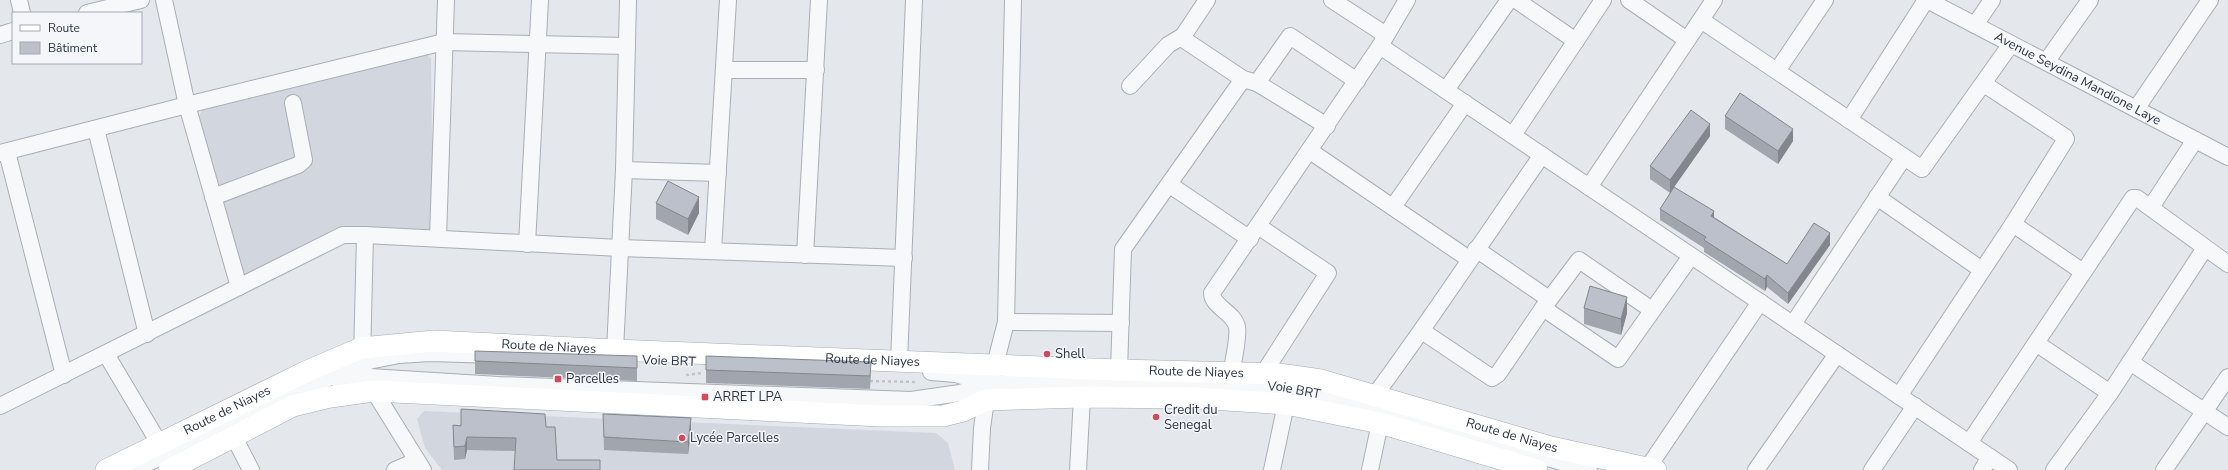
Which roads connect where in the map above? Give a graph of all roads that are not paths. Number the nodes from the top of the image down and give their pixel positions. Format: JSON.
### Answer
{"nodes":[{"id":1,"x":19,"y":0,"type":"edge"},
{"id":2,"x":141,"y":0,"type":"edge"},
{"id":3,"x":164,"y":0,"type":"edge"},
{"id":4,"x":446,"y":0,"type":"edge"},
{"id":5,"x":540,"y":0,"type":"edge"},
{"id":6,"x":628,"y":0,"type":"edge"},
{"id":7,"x":728,"y":0,"type":"edge"},
{"id":8,"x":819,"y":0,"type":"edge"},
{"id":9,"x":914,"y":0,"type":"edge"},
{"id":10,"x":1013,"y":0,"type":"edge"},
{"id":11,"x":1207,"y":0,"type":"edge"},
{"id":12,"x":1332,"y":0,"type":"edge"},
{"id":13,"x":1407,"y":0,"type":"edge"},
{"id":14,"x":1509,"y":0,"type":"edge"},
{"id":15,"x":1516,"y":0,"type":"edge"},
{"id":16,"x":1603,"y":0,"type":"edge"},
{"id":17,"x":1628,"y":0,"type":"edge"},
{"id":18,"x":1714,"y":0,"type":"edge"},
{"id":19,"x":1825,"y":0,"type":"edge"},
{"id":20,"x":1926,"y":0,"type":"edge"},
{"id":21,"x":1992,"y":0,"type":"edge"},
{"id":22,"x":2090,"y":0,"type":"edge"},
{"id":23,"x":2210,"y":0,"type":"edge"},
{"id":24,"x":22,"y":12,"type":"edge"},
{"id":25,"x":90,"y":12,"type":"edge"},
{"id":26,"x":1701,"y":20,"type":"junction"},
{"id":27,"x":1975,"y":25,"type":"junction"},
{"id":28,"x":12,"y":31,"type":"edge"},
{"id":29,"x":0,"y":35,"type":"edge"},
{"id":30,"x":1183,"y":36,"type":"junction"},
{"id":31,"x":1687,"y":40,"type":"junction"},
{"id":32,"x":1383,"y":41,"type":"junction"},
{"id":33,"x":1576,"y":41,"type":"junction"},
{"id":34,"x":444,"y":42,"type":"junction"},
{"id":35,"x":2011,"y":44,"type":"junction"},
{"id":36,"x":537,"y":45,"type":"junction"},
{"id":37,"x":627,"y":46,"type":"junction"},
{"id":38,"x":2046,"y":62,"type":"junction"},
{"id":39,"x":724,"y":70,"type":"junction"},
{"id":40,"x":816,"y":70,"type":"junction"},
{"id":41,"x":1777,"y":71,"type":"junction"},
{"id":42,"x":1250,"y":81,"type":"junction"},
{"id":43,"x":1357,"y":81,"type":"junction"},
{"id":44,"x":1984,"y":84,"type":"junction"},
{"id":45,"x":1130,"y":86,"type":"dead end"},
{"id":46,"x":1446,"y":90,"type":"junction"},
{"id":47,"x":293,"y":103,"type":"dead end"},
{"id":48,"x":1464,"y":103,"type":"junction"},
{"id":49,"x":186,"y":105,"type":"junction"},
{"id":50,"x":2136,"y":109,"type":"junction"},
{"id":51,"x":1848,"y":120,"type":"junction"},
{"id":52,"x":1327,"y":126,"type":"junction"},
{"id":53,"x":96,"y":129,"type":"junction"},
{"id":54,"x":1513,"y":135,"type":"junction"},
{"id":55,"x":2196,"y":140,"type":"junction"},
{"id":56,"x":1310,"y":151,"type":"junction"},
{"id":57,"x":3,"y":152,"type":"edge"},
{"id":58,"x":1542,"y":155,"type":"junction"},
{"id":59,"x":1904,"y":157,"type":"junction"},
{"id":60,"x":2228,"y":157,"type":"edge"},
{"id":61,"x":624,"y":170,"type":"junction"},
{"id":62,"x":718,"y":173,"type":"junction"},
{"id":63,"x":1170,"y":185,"type":"junction"},
{"id":64,"x":1589,"y":187,"type":"junction"},
{"id":65,"x":213,"y":197,"type":"junction"},
{"id":66,"x":1877,"y":197,"type":"junction"},
{"id":67,"x":1393,"y":207,"type":"junction"},
{"id":68,"x":2151,"y":207,"type":"junction"},
{"id":69,"x":2013,"y":224,"type":"junction"},
{"id":70,"x":1254,"y":233,"type":"junction"},
{"id":71,"x":365,"y":235,"type":"junction"},
{"id":72,"x":438,"y":238,"type":"junction"},
{"id":73,"x":527,"y":244,"type":"junction"},
{"id":74,"x":620,"y":248,"type":"junction"},
{"id":75,"x":2205,"y":248,"type":"junction"},
{"id":76,"x":714,"y":251,"type":"junction"},
{"id":77,"x":1472,"y":254,"type":"junction"},
{"id":78,"x":805,"y":255,"type":"junction"},
{"id":79,"x":1691,"y":256,"type":"junction"},
{"id":80,"x":904,"y":258,"type":"junction"},
{"id":81,"x":2228,"y":264,"type":"edge"},
{"id":82,"x":1982,"y":270,"type":"junction"},
{"id":83,"x":2083,"y":272,"type":"junction"},
{"id":84,"x":239,"y":287,"type":"junction"},
{"id":85,"x":1760,"y":302,"type":"junction"},
{"id":86,"x":1546,"y":303,"type":"junction"},
{"id":87,"x":1652,"y":310,"type":"junction"},
{"id":88,"x":1006,"y":322,"type":"junction"},
{"id":89,"x":1120,"y":323,"type":"junction"},
{"id":90,"x":1793,"y":324,"type":"junction"},
{"id":91,"x":1422,"y":331,"type":"junction"},
{"id":92,"x":147,"y":334,"type":"junction"},
{"id":93,"x":2036,"y":343,"type":"junction"},
{"id":94,"x":615,"y":350,"type":"junction"},
{"id":95,"x":106,"y":354,"type":"junction"},
{"id":96,"x":1837,"y":354,"type":"junction"},
{"id":97,"x":899,"y":361,"type":"junction"},
{"id":98,"x":2130,"y":362,"type":"junction"},
{"id":99,"x":366,"y":370,"type":"junction"},
{"id":100,"x":1119,"y":370,"type":"junction"},
{"id":101,"x":1231,"y":374,"type":"junction"},
{"id":102,"x":1262,"y":374,"type":"junction"},
{"id":103,"x":64,"y":375,"type":"junction"},
{"id":104,"x":2228,"y":378,"type":"edge"},
{"id":105,"x":990,"y":383,"type":"junction"},
{"id":106,"x":2110,"y":393,"type":"junction"},
{"id":107,"x":1375,"y":395,"type":"junction"},
{"id":108,"x":1899,"y":396,"type":"junction"},
{"id":109,"x":1082,"y":397,"type":"junction"},
{"id":110,"x":1286,"y":404,"type":"junction"},
{"id":111,"x":0,"y":406,"type":"edge"},
{"id":112,"x":1915,"y":406,"type":"junction"},
{"id":113,"x":2205,"y":411,"type":"junction"},
{"id":114,"x":1380,"y":423,"type":"junction"},
{"id":115,"x":2228,"y":427,"type":"edge"},
{"id":116,"x":234,"y":437,"type":"junction"},
{"id":117,"x":159,"y":443,"type":"junction"},
{"id":118,"x":1969,"y":443,"type":"junction"},
{"id":119,"x":1986,"y":464,"type":"edge"},
{"id":120,"x":419,"y":465,"type":"edge"},
{"id":121,"x":1652,"y":469,"type":"edge"},
{"id":122,"x":106,"y":470,"type":"edge"},
{"id":123,"x":134,"y":470,"type":"edge"},
{"id":124,"x":169,"y":470,"type":"edge"},
{"id":125,"x":251,"y":470,"type":"edge"},
{"id":126,"x":395,"y":470,"type":"edge"},
{"id":127,"x":980,"y":470,"type":"edge"},
{"id":128,"x":1078,"y":470,"type":"edge"},
{"id":129,"x":1272,"y":470,"type":"edge"},
{"id":130,"x":1370,"y":470,"type":"edge"},
{"id":131,"x":1537,"y":470,"type":"edge"},
{"id":132,"x":1589,"y":470,"type":"edge"},
{"id":133,"x":1756,"y":470,"type":"edge"},
{"id":134,"x":1872,"y":470,"type":"edge"},
{"id":135,"x":2009,"y":470,"type":"edge"},
{"id":136,"x":2054,"y":470,"type":"edge"},
{"id":137,"x":2164,"y":470,"type":"edge"}],
"edges":[{"from":1,"to":24,"type":"street"},
{"from":2,"to":25,"type":"street"},
{"from":3,"to":49,"type":"street"},
{"from":4,"to":34,"type":"street"},
{"from":5,"to":36,"type":"street"},
{"from":6,"to":37,"type":"street"},
{"from":7,"to":39,"type":"street"},
{"from":8,"to":40,"type":"street"},
{"from":9,"to":80,"type":"street"},
{"from":10,"to":88,"type":"street"},
{"from":11,"to":30,"type":"street"},
{"from":12,"to":32,"type":"street"},
{"from":13,"to":32,"type":"street"},
{"from":14,"to":46,"type":"street"},
{"from":15,"to":33,"type":"street"},
{"from":16,"to":33,"type":"street"},
{"from":17,"to":31,"type":"street"},
{"from":18,"to":26,"type":"street"},
{"from":19,"to":41,"type":"street"},
{"from":20,"to":27,"type":"street","name":"Avenue Seydina Mandione Laye"},
{"from":20,"to":51,"type":"street"},
{"from":21,"to":27,"type":"street"},
{"from":22,"to":38,"type":"street"},
{"from":23,"to":50,"type":"street"},
{"from":26,"to":31,"type":"street"},
{"from":26,"to":41,"type":"street"},
{"from":27,"to":35,"type":"street","name":"Avenue Seydina Mandione Laye"},
{"from":28,"to":29,"type":"street"},
{"from":30,"to":42,"type":"street"},
{"from":30,"to":45,"type":"street"},
{"from":31,"to":64,"type":"street"},
{"from":32,"to":43,"type":"street"},
{"from":32,"to":46,"type":"street"},
{"from":33,"to":54,"type":"street"},
{"from":34,"to":36,"type":"street"},
{"from":34,"to":49,"type":"street"},
{"from":34,"to":72,"type":"street"},
{"from":35,"to":38,"type":"street","name":"Avenue Seydina Mandione Laye"},
{"from":35,"to":44,"type":"street"},
{"from":36,"to":37,"type":"street"},
{"from":36,"to":73,"type":"street"},
{"from":37,"to":61,"type":"street"},
{"from":38,"to":50,"type":"street","name":"Avenue Seydina Mandione Laye"},
{"from":39,"to":40,"type":"street"},
{"from":39,"to":62,"type":"street"},
{"from":40,"to":78,"type":"street"},
{"from":41,"to":51,"type":"street"},
{"from":42,"to":43,"type":"street"},
{"from":42,"to":52,"type":"street"},
{"from":42,"to":63,"type":"street"},
{"from":43,"to":52,"type":"street"},
{"from":44,"to":59,"type":"street"},
{"from":44,"to":69,"type":"street"},
{"from":46,"to":48,"type":"street"},
{"from":47,"to":65,"type":"street"},
{"from":48,"to":54,"type":"street"},
{"from":48,"to":67,"type":"street"},
{"from":49,"to":53,"type":"street"},
{"from":49,"to":65,"type":"street"},
{"from":50,"to":55,"type":"street","name":"Avenue Seydina Mandione Laye"},
{"from":51,"to":59,"type":"street"},
{"from":52,"to":56,"type":"street"},
{"from":53,"to":57,"type":"street"},
{"from":53,"to":92,"type":"street"},
{"from":54,"to":58,"type":"street"},
{"from":55,"to":60,"type":"street","name":"Avenue Seydina Mandione Laye"},
{"from":55,"to":68,"type":"street"},
{"from":56,"to":67,"type":"street"},
{"from":56,"to":70,"type":"street"},
{"from":57,"to":103,"type":"street"},
{"from":58,"to":64,"type":"street"},
{"from":58,"to":77,"type":"street"},
{"from":59,"to":66,"type":"street"},
{"from":61,"to":62,"type":"street"},
{"from":61,"to":74,"type":"street"},
{"from":62,"to":76,"type":"street"},
{"from":63,"to":70,"type":"street"},
{"from":63,"to":89,"type":"street"},
{"from":64,"to":79,"type":"street"},
{"from":65,"to":84,"type":"street"},
{"from":66,"to":82,"type":"street"},
{"from":66,"to":90,"type":"street"},
{"from":67,"to":77,"type":"street"},
{"from":68,"to":75,"type":"street"},
{"from":68,"to":83,"type":"street"},
{"from":69,"to":82,"type":"street"},
{"from":69,"to":83,"type":"street"},
{"from":70,"to":101,"type":"street"},
{"from":70,"to":102,"type":"street"},
{"from":71,"to":72,"type":"street"},
{"from":71,"to":84,"type":"street"},
{"from":71,"to":99,"type":"street"},
{"from":72,"to":73,"type":"street"},
{"from":73,"to":74,"type":"street"},
{"from":74,"to":76,"type":"street"},
{"from":74,"to":94,"type":"street"},
{"from":75,"to":81,"type":"street"},
{"from":75,"to":98,"type":"street"},
{"from":76,"to":78,"type":"street"},
{"from":77,"to":86,"type":"street"},
{"from":77,"to":91,"type":"street"},
{"from":78,"to":80,"type":"street"},
{"from":79,"to":85,"type":"street"},
{"from":79,"to":87,"type":"street"},
{"from":80,"to":97,"type":"street"},
{"from":82,"to":108,"type":"street"},
{"from":83,"to":93,"type":"street"},
{"from":84,"to":92,"type":"street"},
{"from":85,"to":90,"type":"street"},
{"from":85,"to":121,"type":"street"},
{"from":86,"to":87,"type":"street"},
{"from":86,"to":87,"type":"street"},
{"from":86,"to":91,"type":"street"},
{"from":88,"to":89,"type":"street"},
{"from":88,"to":105,"type":"street"},
{"from":89,"to":100,"type":"street"},
{"from":90,"to":96,"type":"street"},
{"from":91,"to":107,"type":"street"},
{"from":92,"to":95,"type":"street"},
{"from":93,"to":106,"type":"street"},
{"from":93,"to":118,"type":"street"},
{"from":94,"to":97,"type":"main road","name":"Route de Niayes"},
{"from":94,"to":99,"type":"main road","name":"Route de Niayes"},
{"from":95,"to":103,"type":"street"},
{"from":95,"to":117,"type":"street"},
{"from":96,"to":108,"type":"street"},
{"from":96,"to":133,"type":"street"},
{"from":97,"to":105,"type":"main road","name":"Route de Niayes"},
{"from":98,"to":106,"type":"street"},
{"from":98,"to":113,"type":"street"},
{"from":99,"to":105,"type":"street","name":"Voie BRT"},
{"from":99,"to":105,"type":"main road","name":"Route de Niayes"},
{"from":99,"to":116,"type":"main road","name":"Route de Niayes"},
{"from":99,"to":117,"type":"main road","name":"Route de Niayes"},
{"from":99,"to":120,"type":"street"},
{"from":99,"to":123,"type":"street","name":"Voie BRT"},
{"from":100,"to":101,"type":"main road","name":"Route de Niayes"},
{"from":100,"to":105,"type":"main road","name":"Route de Niayes"},
{"from":101,"to":102,"type":"main road","name":"Route de Niayes"},
{"from":102,"to":107,"type":"main road","name":"Route de Niayes"},
{"from":103,"to":111,"type":"street"},
{"from":104,"to":113,"type":"street"},
{"from":105,"to":109,"type":"main road","name":"Route de Niayes"},
{"from":105,"to":127,"type":"street"},
{"from":105,"to":132,"type":"street","name":"Voie BRT"},
{"from":106,"to":136,"type":"street"},
{"from":107,"to":121,"type":"main road","name":"Route de Niayes"},
{"from":108,"to":112,"type":"street"},
{"from":109,"to":110,"type":"main road","name":"Route de Niayes"},
{"from":109,"to":128,"type":"street"},
{"from":110,"to":114,"type":"main road","name":"Route de Niayes"},
{"from":110,"to":129,"type":"street"},
{"from":112,"to":118,"type":"street"},
{"from":112,"to":134,"type":"street"},
{"from":113,"to":115,"type":"street"},
{"from":113,"to":137,"type":"street"},
{"from":114,"to":130,"type":"street"},
{"from":114,"to":131,"type":"main road","name":"Route de Niayes"},
{"from":116,"to":124,"type":"main road","name":"Route de Niayes"},
{"from":116,"to":125,"type":"street"},
{"from":117,"to":122,"type":"main road","name":"Route de Niayes"},
{"from":118,"to":119,"type":"street"},
{"from":119,"to":135,"type":"street"},
{"from":120,"to":126,"type":"street"}]}
